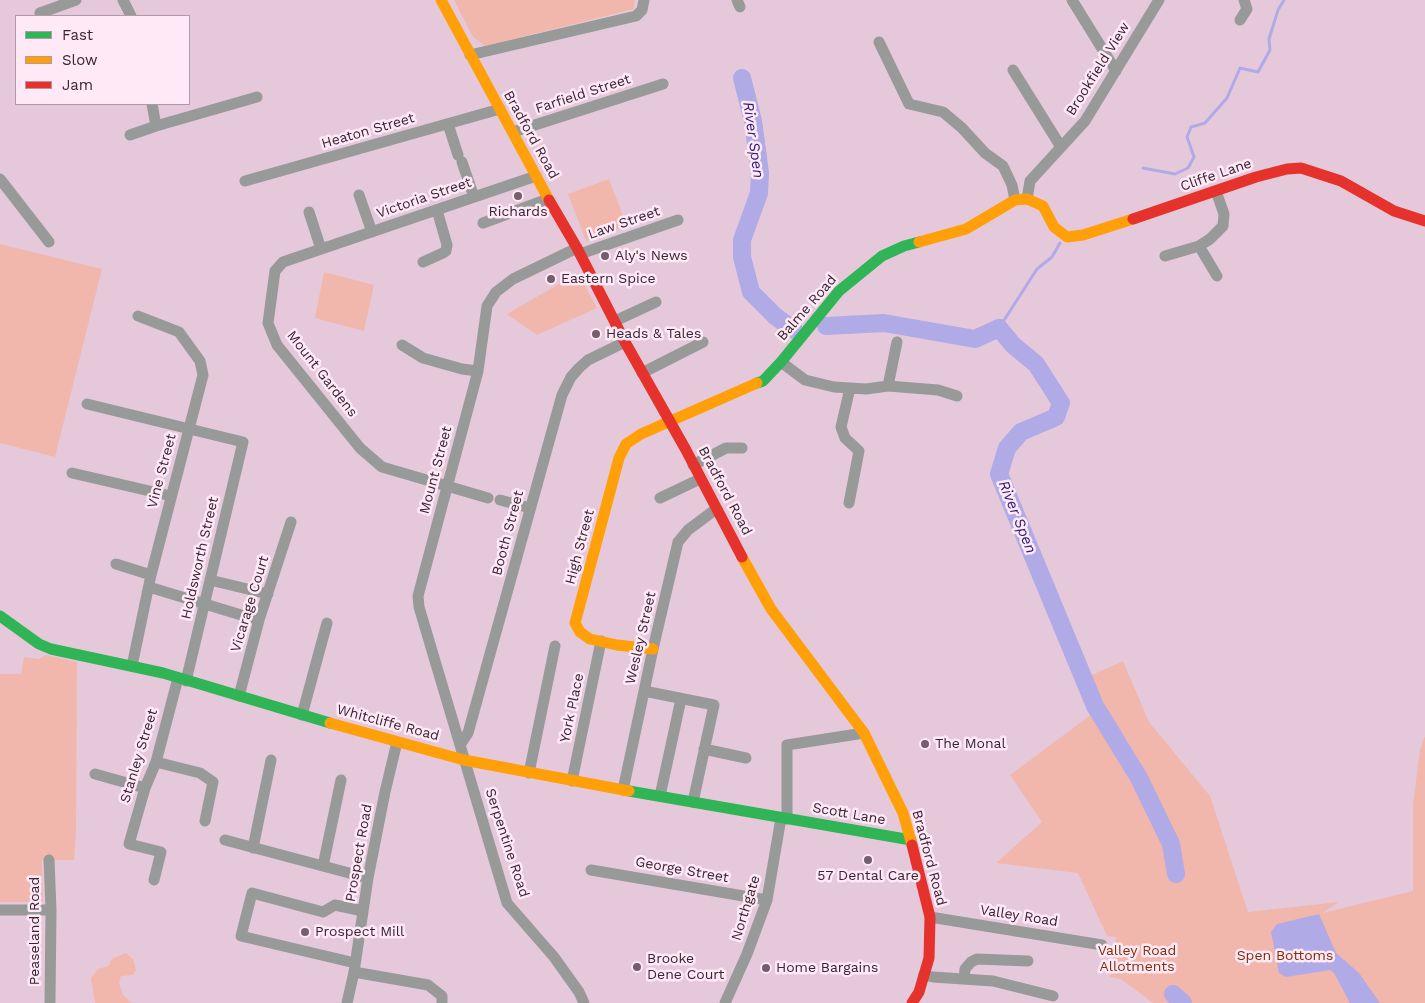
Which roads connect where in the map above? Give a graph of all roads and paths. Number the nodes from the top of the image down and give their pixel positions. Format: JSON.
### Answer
{"nodes":[{"id":1,"x":76,"y":0,"type":"edge"},
{"id":2,"x":123,"y":0,"type":"edge"},
{"id":3,"x":441,"y":0,"type":"edge"},
{"id":4,"x":644,"y":0,"type":"edge"},
{"id":5,"x":1072,"y":0,"type":"edge"},
{"id":6,"x":1159,"y":0,"type":"edge"},
{"id":7,"x":1244,"y":0,"type":"edge"},
{"id":8,"x":40,"y":13,"type":"dead end"},
{"id":9,"x":130,"y":15,"type":"edge"},
{"id":10,"x":1240,"y":20,"type":"dead end"},
{"id":11,"x":879,"y":42,"type":"dead end"},
{"id":12,"x":470,"y":55,"type":"junction"},
{"id":13,"x":1013,"y":70,"type":"dead end"},
{"id":14,"x":1116,"y":71,"type":"junction"},
{"id":15,"x":663,"y":84,"type":"dead end"},
{"id":16,"x":257,"y":97,"type":"dead end"},
{"id":17,"x":152,"y":105,"type":"edge"},
{"id":18,"x":500,"y":109,"type":"junction"},
{"id":19,"x":448,"y":124,"type":"junction"},
{"id":20,"x":156,"y":126,"type":"junction"},
{"id":21,"x":513,"y":132,"type":"junction"},
{"id":22,"x":130,"y":135,"type":"dead end"},
{"id":23,"x":1062,"y":147,"type":"junction"},
{"id":24,"x":536,"y":176,"type":"junction"},
{"id":25,"x":0,"y":178,"type":"edge"},
{"id":26,"x":244,"y":181,"type":"dead end"},
{"id":27,"x":1216,"y":191,"type":"junction"},
{"id":28,"x":359,"y":195,"type":"dead end"},
{"id":29,"x":474,"y":197,"type":"junction"},
{"id":30,"x":548,"y":199,"type":"junction"},
{"id":31,"x":1021,"y":200,"type":"junction"},
{"id":32,"x":437,"y":210,"type":"junction"},
{"id":33,"x":309,"y":212,"type":"dead end"},
{"id":34,"x":678,"y":220,"type":"dead end"},
{"id":35,"x":1425,"y":221,"type":"edge"},
{"id":36,"x":483,"y":224,"type":"dead end"},
{"id":37,"x":372,"y":232,"type":"junction"},
{"id":38,"x":50,"y":242,"type":"dead end"},
{"id":39,"x":1199,"y":246,"type":"junction"},
{"id":40,"x":321,"y":249,"type":"junction"},
{"id":41,"x":579,"y":251,"type":"junction"},
{"id":42,"x":1164,"y":256,"type":"dead end"},
{"id":43,"x":423,"y":262,"type":"dead end"},
{"id":44,"x":1217,"y":276,"type":"dead end"},
{"id":45,"x":656,"y":302,"type":"dead end"},
{"id":46,"x":138,"y":316,"type":"dead end"},
{"id":47,"x":615,"y":321,"type":"junction"},
{"id":48,"x":625,"y":342,"type":"junction"},
{"id":49,"x":703,"y":342,"type":"dead end"},
{"id":50,"x":897,"y":342,"type":"dead end"},
{"id":51,"x":402,"y":345,"type":"dead end"},
{"id":52,"x":781,"y":362,"type":"junction"},
{"id":53,"x":478,"y":371,"type":"junction"},
{"id":54,"x":642,"y":373,"type":"junction"},
{"id":55,"x":888,"y":386,"type":"junction"},
{"id":56,"x":850,"y":388,"type":"junction"},
{"id":57,"x":957,"y":396,"type":"dead end"},
{"id":58,"x":87,"y":404,"type":"dead end"},
{"id":59,"x":670,"y":420,"type":"junction"},
{"id":60,"x":188,"y":428,"type":"junction"},
{"id":61,"x":742,"y":448,"type":"dead end"},
{"id":62,"x":693,"y":465,"type":"junction"},
{"id":63,"x":72,"y":473,"type":"dead end"},
{"id":64,"x":700,"y":478,"type":"junction"},
{"id":65,"x":447,"y":486,"type":"junction"},
{"id":66,"x":171,"y":496,"type":"junction"},
{"id":67,"x":488,"y":498,"type":"dead end"},
{"id":68,"x":660,"y":498,"type":"dead end"},
{"id":69,"x":500,"y":500,"type":"dead end"},
{"id":70,"x":849,"y":503,"type":"dead end"},
{"id":71,"x":530,"y":508,"type":"junction"},
{"id":72,"x":716,"y":509,"type":"junction"},
{"id":73,"x":291,"y":522,"type":"dead end"},
{"id":74,"x":116,"y":564,"type":"dead end"},
{"id":75,"x":151,"y":575,"type":"junction"},
{"id":76,"x":210,"y":580,"type":"junction"},
{"id":77,"x":149,"y":587,"type":"junction"},
{"id":78,"x":268,"y":594,"type":"junction"},
{"id":79,"x":204,"y":604,"type":"junction"},
{"id":80,"x":0,"y":616,"type":"edge"},
{"id":81,"x":251,"y":618,"type":"dead end"},
{"id":82,"x":327,"y":623,"type":"dead end"},
{"id":83,"x":602,"y":641,"type":"junction"},
{"id":84,"x":555,"y":646,"type":"dead end"},
{"id":85,"x":653,"y":650,"type":"junction"},
{"id":86,"x":132,"y":666,"type":"junction"},
{"id":87,"x":182,"y":679,"type":"junction"},
{"id":88,"x":644,"y":691,"type":"junction"},
{"id":89,"x":239,"y":696,"type":"junction"},
{"id":90,"x":681,"y":699,"type":"junction"},
{"id":91,"x":302,"y":715,"type":"junction"},
{"id":92,"x":864,"y":733,"type":"junction"},
{"id":93,"x":398,"y":742,"type":"junction"},
{"id":94,"x":460,"y":744,"type":"junction"},
{"id":95,"x":704,"y":749,"type":"junction"},
{"id":96,"x":746,"y":758,"type":"dead end"},
{"id":97,"x":271,"y":760,"type":"dead end"},
{"id":98,"x":464,"y":760,"type":"junction"},
{"id":99,"x":156,"y":762,"type":"junction"},
{"id":100,"x":529,"y":773,"type":"junction"},
{"id":101,"x":95,"y":774,"type":"dead end"},
{"id":102,"x":341,"y":780,"type":"dead end"},
{"id":103,"x":572,"y":781,"type":"junction"},
{"id":104,"x":145,"y":788,"type":"junction"},
{"id":105,"x":623,"y":790,"type":"junction"},
{"id":106,"x":660,"y":796,"type":"junction"},
{"id":107,"x":693,"y":802,"type":"junction"},
{"id":108,"x":784,"y":818,"type":"junction"},
{"id":109,"x":205,"y":821,"type":"dead end"},
{"id":110,"x":225,"y":840,"type":"dead end"},
{"id":111,"x":911,"y":840,"type":"junction"},
{"id":112,"x":253,"y":848,"type":"junction"},
{"id":113,"x":49,"y":860,"type":"dead end"},
{"id":114,"x":322,"y":866,"type":"junction"},
{"id":115,"x":591,"y":870,"type":"dead end"},
{"id":116,"x":368,"y":878,"type":"junction"},
{"id":117,"x":154,"y":880,"type":"dead end"},
{"id":118,"x":768,"y":900,"type":"junction"},
{"id":119,"x":0,"y":910,"type":"edge"},
{"id":120,"x":51,"y":910,"type":"junction"},
{"id":121,"x":363,"y":911,"type":"junction"},
{"id":122,"x":930,"y":917,"type":"junction"},
{"id":123,"x":1102,"y":945,"type":"dead end"},
{"id":124,"x":1028,"y":961,"type":"dead end"},
{"id":125,"x":354,"y":967,"type":"junction"},
{"id":126,"x":924,"y":975,"type":"junction"},
{"id":127,"x":964,"y":979,"type":"junction"},
{"id":128,"x":1053,"y":996,"type":"dead end"},
{"id":129,"x":917,"y":1002,"type":"edge"},
{"id":130,"x":50,"y":1003,"type":"edge"},
{"id":131,"x":347,"y":1003,"type":"edge"},
{"id":132,"x":442,"y":1003,"type":"edge"},
{"id":133,"x":584,"y":1003,"type":"edge"},
{"id":134,"x":724,"y":1003,"type":"edge"}],
"edges":[{"from":1,"to":8,"type":"street"},
{"from":2,"to":9,"type":"street"},
{"from":3,"to":12,"type":"main road","name":"Bradford Road"},
{"from":4,"to":12,"type":"street"},
{"from":5,"to":14,"type":"street"},
{"from":6,"to":14,"type":"street","name":"Brookfield View"},
{"from":7,"to":10,"type":"street"},
{"from":11,"to":31,"type":"street"},
{"from":12,"to":18,"type":"main road","name":"Bradford Road"},
{"from":13,"to":23,"type":"street"},
{"from":14,"to":23,"type":"street","name":"Brookfield View"},
{"from":15,"to":21,"type":"street","name":"Farfield Street"},
{"from":16,"to":20,"type":"street"},
{"from":17,"to":20,"type":"street"},
{"from":18,"to":19,"type":"street","name":"Heaton Street"},
{"from":18,"to":21,"type":"main road","name":"Bradford Road"},
{"from":19,"to":26,"type":"street","name":"Heaton Street"},
{"from":19,"to":29,"type":"street"},
{"from":20,"to":22,"type":"street"},
{"from":21,"to":24,"type":"main road","name":"Bradford Road"},
{"from":23,"to":31,"type":"street","name":"Brookfield View"},
{"from":24,"to":29,"type":"street","name":"Victoria Street"},
{"from":24,"to":30,"type":"main road","name":"Bradford Road"},
{"from":25,"to":38,"type":"street"},
{"from":27,"to":31,"type":"main road","name":"Cliffe Lane"},
{"from":27,"to":35,"type":"main road","name":"Cliffe Lane"},
{"from":27,"to":39,"type":"street"},
{"from":28,"to":37,"type":"street"},
{"from":29,"to":32,"type":"street","name":"Victoria Street"},
{"from":30,"to":36,"type":"street"},
{"from":30,"to":41,"type":"main road","name":"Bradford Road"},
{"from":31,"to":52,"type":"main road","name":"Balme Road"},
{"from":32,"to":37,"type":"street","name":"Victoria Street"},
{"from":32,"to":43,"type":"street"},
{"from":33,"to":40,"type":"street"},
{"from":34,"to":41,"type":"street","name":"Law Street"},
{"from":37,"to":40,"type":"street","name":"Victoria Street"},
{"from":39,"to":42,"type":"street"},
{"from":39,"to":44,"type":"street"},
{"from":40,"to":65,"type":"street","name":"Mount Gardens"},
{"from":41,"to":47,"type":"main road","name":"Bradford Road"},
{"from":41,"to":53,"type":"street","name":"Mount Street"},
{"from":45,"to":47,"type":"street"},
{"from":46,"to":60,"type":"street","name":"Vine Street"},
{"from":47,"to":48,"type":"main road","name":"Bradford Road"},
{"from":48,"to":54,"type":"main road","name":"Bradford Road"},
{"from":48,"to":71,"type":"street","name":"Booth Street"},
{"from":49,"to":54,"type":"street"},
{"from":50,"to":55,"type":"street"},
{"from":51,"to":53,"type":"street"},
{"from":52,"to":56,"type":"street"},
{"from":52,"to":59,"type":"main road","name":"Balme Road"},
{"from":53,"to":65,"type":"street","name":"Mount Street"},
{"from":54,"to":59,"type":"main road","name":"Bradford Road"},
{"from":55,"to":56,"type":"street"},
{"from":55,"to":57,"type":"street"},
{"from":56,"to":70,"type":"street"},
{"from":58,"to":60,"type":"street"},
{"from":59,"to":62,"type":"main road","name":"Bradford Road"},
{"from":59,"to":83,"type":"main road","name":"High Street"},
{"from":60,"to":66,"type":"street","name":"Vine Street"},
{"from":60,"to":76,"type":"street","name":"Holdsworth Street"},
{"from":61,"to":62,"type":"street"},
{"from":62,"to":64,"type":"main road","name":"Bradford Road"},
{"from":63,"to":66,"type":"street"},
{"from":64,"to":68,"type":"street"},
{"from":64,"to":72,"type":"main road","name":"Bradford Road"},
{"from":65,"to":67,"type":"street","name":"Mount Gardens"},
{"from":65,"to":94,"type":"street","name":"Mount Street"},
{"from":66,"to":75,"type":"street","name":"Vine Street"},
{"from":69,"to":71,"type":"street"},
{"from":71,"to":94,"type":"street","name":"Booth Street"},
{"from":72,"to":85,"type":"street","name":"Wesley Street"},
{"from":72,"to":92,"type":"main road","name":"Bradford Road"},
{"from":73,"to":78,"type":"street","name":"Vicarage Court"},
{"from":74,"to":75,"type":"street"},
{"from":75,"to":77,"type":"street","name":"Vine Street"},
{"from":76,"to":78,"type":"street"},
{"from":76,"to":79,"type":"street","name":"Holdsworth Street"},
{"from":77,"to":79,"type":"street"},
{"from":77,"to":86,"type":"street","name":"Vine Street"},
{"from":78,"to":89,"type":"street","name":"Vicarage Court"},
{"from":79,"to":81,"type":"street"},
{"from":79,"to":87,"type":"street","name":"Holdsworth Street"},
{"from":80,"to":86,"type":"main road","name":"Whitcliffe Road"},
{"from":82,"to":91,"type":"street"},
{"from":83,"to":85,"type":"main road","name":"High Street"},
{"from":83,"to":103,"type":"street","name":"York Place"},
{"from":84,"to":100,"type":"street"},
{"from":85,"to":88,"type":"street","name":"Wesley Street"},
{"from":86,"to":87,"type":"main road","name":"Whitcliffe Road"},
{"from":87,"to":89,"type":"main road","name":"Whitcliffe Road"},
{"from":87,"to":99,"type":"street","name":"Stanley Street"},
{"from":88,"to":90,"type":"street"},
{"from":88,"to":105,"type":"street","name":"Wesley Street"},
{"from":89,"to":91,"type":"main road","name":"Whitcliffe Road"},
{"from":90,"to":95,"type":"street"},
{"from":90,"to":106,"type":"street"},
{"from":91,"to":93,"type":"main road","name":"Whitcliffe Road"},
{"from":92,"to":108,"type":"street","name":"Northgate"},
{"from":92,"to":111,"type":"main road","name":"Bradford Road"},
{"from":93,"to":98,"type":"main road","name":"Whitcliffe Road"},
{"from":93,"to":116,"type":"street","name":"Prospect Road"},
{"from":94,"to":98,"type":"street"},
{"from":95,"to":96,"type":"street"},
{"from":95,"to":107,"type":"street"},
{"from":97,"to":112,"type":"street"},
{"from":98,"to":100,"type":"main road","name":"Whitcliffe Road"},
{"from":98,"to":133,"type":"street","name":"Serpentine Road"},
{"from":99,"to":104,"type":"street","name":"Stanley Street"},
{"from":99,"to":109,"type":"street"},
{"from":100,"to":103,"type":"main road","name":"Whitcliffe Road"},
{"from":101,"to":104,"type":"street"},
{"from":102,"to":114,"type":"street"},
{"from":103,"to":105,"type":"main road","name":"Whitcliffe Road"},
{"from":104,"to":117,"type":"street","name":"Stanley Street"},
{"from":105,"to":106,"type":"main road","name":"Whitcliffe Road"},
{"from":106,"to":107,"type":"main road","name":"Whitcliffe Road"},
{"from":107,"to":108,"type":"main road","name":"Whitcliffe Road"},
{"from":108,"to":111,"type":"main road","name":"Scott Lane"},
{"from":108,"to":118,"type":"street","name":"Northgate"},
{"from":110,"to":112,"type":"street"},
{"from":111,"to":122,"type":"main road","name":"Bradford Road"},
{"from":112,"to":114,"type":"street"},
{"from":113,"to":120,"type":"street","name":"Peaseland Road"},
{"from":114,"to":116,"type":"street"},
{"from":115,"to":118,"type":"street","name":"George Street"},
{"from":116,"to":121,"type":"street","name":"Prospect Road"},
{"from":118,"to":134,"type":"street","name":"Northgate"},
{"from":119,"to":120,"type":"street"},
{"from":120,"to":130,"type":"street","name":"Peaseland Road"},
{"from":121,"to":125,"type":"street","name":"Prospect Road"},
{"from":121,"to":125,"type":"street"},
{"from":122,"to":123,"type":"street","name":"Valley Road"},
{"from":122,"to":126,"type":"main road","name":"Bradford Road"},
{"from":124,"to":127,"type":"street"},
{"from":125,"to":131,"type":"street","name":"Prospect Road"},
{"from":125,"to":132,"type":"street"},
{"from":126,"to":127,"type":"street"},
{"from":126,"to":129,"type":"main road","name":"Bradford Road"},
{"from":127,"to":128,"type":"street"}]}
